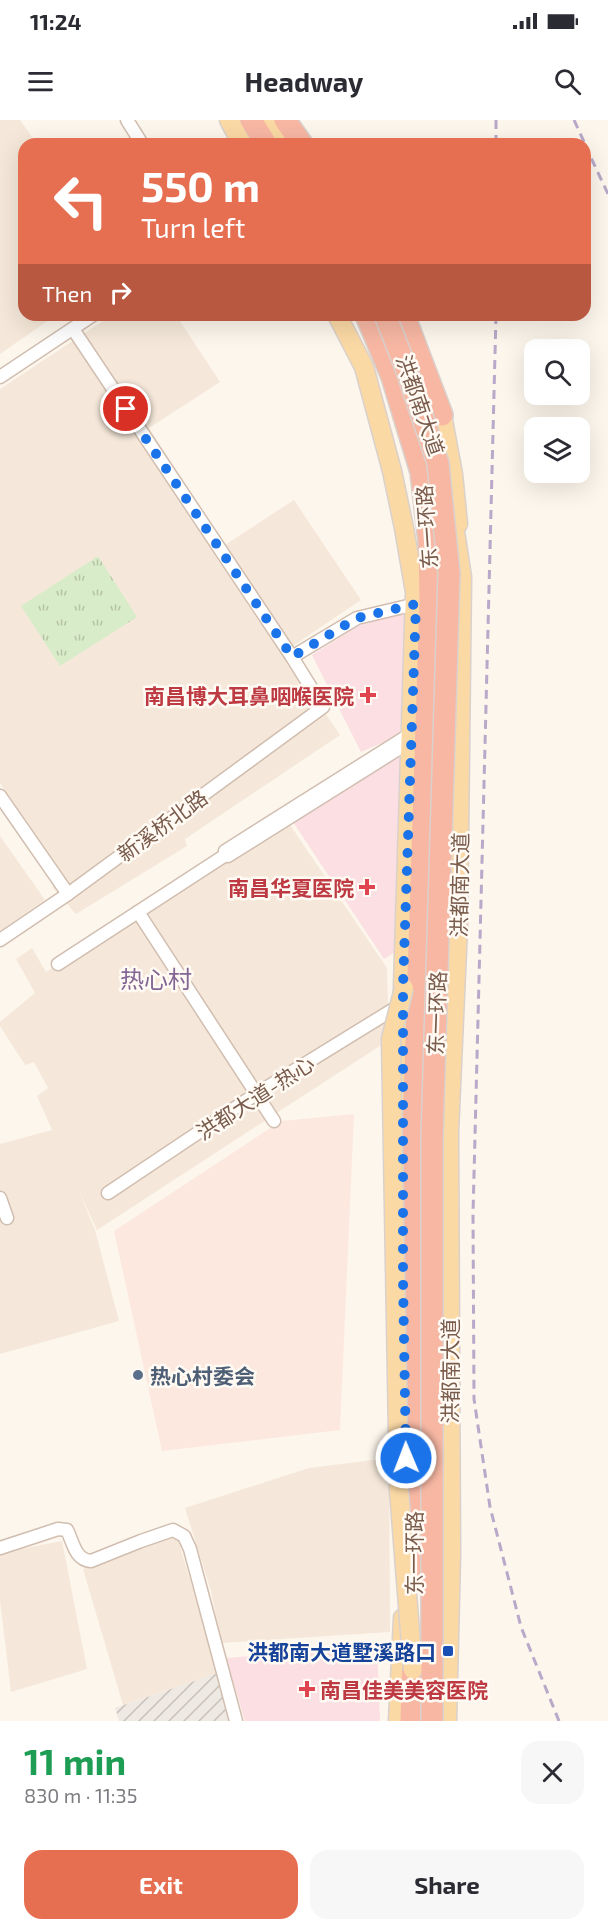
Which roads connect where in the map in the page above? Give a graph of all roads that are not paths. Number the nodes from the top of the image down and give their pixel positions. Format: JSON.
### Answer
{"nodes":[{"id":1,"x":127,"y":120,"type":"edge"},
{"id":2,"x":229,"y":120,"type":"edge"},
{"id":3,"x":246,"y":120,"type":"edge"},
{"id":4,"x":251,"y":120,"type":"edge"},
{"id":5,"x":267,"y":120,"type":"edge"},
{"id":6,"x":274,"y":120,"type":"edge"},
{"id":7,"x":285,"y":120,"type":"edge"},
{"id":8,"x":138,"y":138,"type":"edge"},
{"id":9,"x":239,"y":138,"type":"edge"},
{"id":10,"x":255,"y":138,"type":"edge"},
{"id":11,"x":262,"y":138,"type":"edge"},
{"id":12,"x":278,"y":138,"type":"edge"},
{"id":13,"x":284,"y":138,"type":"edge"},
{"id":14,"x":298,"y":138,"type":"edge"},
{"id":15,"x":84,"y":321,"type":"edge"},
{"id":16,"x":340,"y":321,"type":"edge"},
{"id":17,"x":353,"y":321,"type":"edge"},
{"id":18,"x":369,"y":321,"type":"edge"},
{"id":19,"x":386,"y":321,"type":"edge"},
{"id":20,"x":387,"y":321,"type":"edge"},
{"id":21,"x":406,"y":321,"type":"edge"},
{"id":22,"x":73,"y":329,"type":"junction"},
{"id":23,"x":0,"y":377,"type":"edge"},
{"id":24,"x":442,"y":415,"type":"joint"},
{"id":25,"x":462,"y":577,"type":"junction"},
{"id":26,"x":415,"y":598,"type":"junction"},
{"id":27,"x":292,"y":657,"type":"junction"},
{"id":28,"x":411,"y":737,"type":"junction"},
{"id":29,"x":0,"y":796,"type":"edge"},
{"id":30,"x":68,"y":894,"type":"junction"},
{"id":31,"x":138,"y":912,"type":"junction"},
{"id":32,"x":0,"y":940,"type":"edge"},
{"id":33,"x":57,"y":964,"type":"dead end"},
{"id":34,"x":404,"y":995,"type":"junction"},
{"id":35,"x":256,"y":1094,"type":"junction"},
{"id":36,"x":274,"y":1121,"type":"dead end"},
{"id":37,"x":108,"y":1193,"type":"dead end"},
{"id":38,"x":0,"y":1198,"type":"edge"},
{"id":39,"x":7,"y":1218,"type":"dead end"},
{"id":40,"x":0,"y":1548,"type":"edge"},
{"id":41,"x":413,"y":1670,"type":"junction"},
{"id":42,"x":236,"y":1721,"type":"edge"},
{"id":43,"x":398,"y":1721,"type":"edge"},
{"id":44,"x":411,"y":1721,"type":"edge"},
{"id":45,"x":432,"y":1721,"type":"edge"},
{"id":46,"x":447,"y":1721,"type":"edge"}],
"edges":[{"from":1,"to":8,"type":"street"},
{"from":2,"to":9,"type":"main road"},
{"from":3,"to":10,"type":"main road"},
{"from":4,"to":11,"type":"highway"},
{"from":5,"to":12,"type":"main road"},
{"from":6,"to":13,"type":"highway"},
{"from":7,"to":14,"type":"highway"},
{"from":15,"to":22,"type":"street"},
{"from":16,"to":26,"type":"main road","name":"洪都南大道"},
{"from":17,"to":26,"type":"main road"},
{"from":18,"to":41,"type":"highway","name":"东一环路","bridge":true},
{"from":19,"to":45,"type":"highway","name":"东一环路","bridge":true},
{"from":20,"to":25,"type":"main road","name":"洪都南大道"},
{"from":21,"to":24,"type":"highway"},
{"from":22,"to":23,"type":"street"},
{"from":22,"to":27,"type":"street"},
{"from":24,"to":25,"type":"main road"},
{"from":25,"to":46,"type":"main road","name":"洪都南大道"},
{"from":26,"to":27,"type":"street"},
{"from":26,"to":28,"type":"main road","name":"洪都南大道"},
{"from":27,"to":30,"type":"street","name":"新溪桥北路"},
{"from":28,"to":31,"type":"street"},
{"from":28,"to":34,"type":"main road","name":"洪都南大道"},
{"from":29,"to":30,"type":"street"},
{"from":30,"to":32,"type":"street","name":"新溪桥北路"},
{"from":31,"to":33,"type":"street"},
{"from":31,"to":35,"type":"street"},
{"from":34,"to":35,"type":"street","name":"洪都大道-热心"},
{"from":34,"to":41,"type":"main road","bridge":true},
{"from":34,"to":43,"type":"main road","name":"洪都南大道"},
{"from":35,"to":36,"type":"street"},
{"from":35,"to":37,"type":"street","name":"洪都大道-热心"},
{"from":38,"to":39,"type":"street"},
{"from":40,"to":42,"type":"street"},
{"from":41,"to":44,"type":"highway","name":"东一环路"}]}
